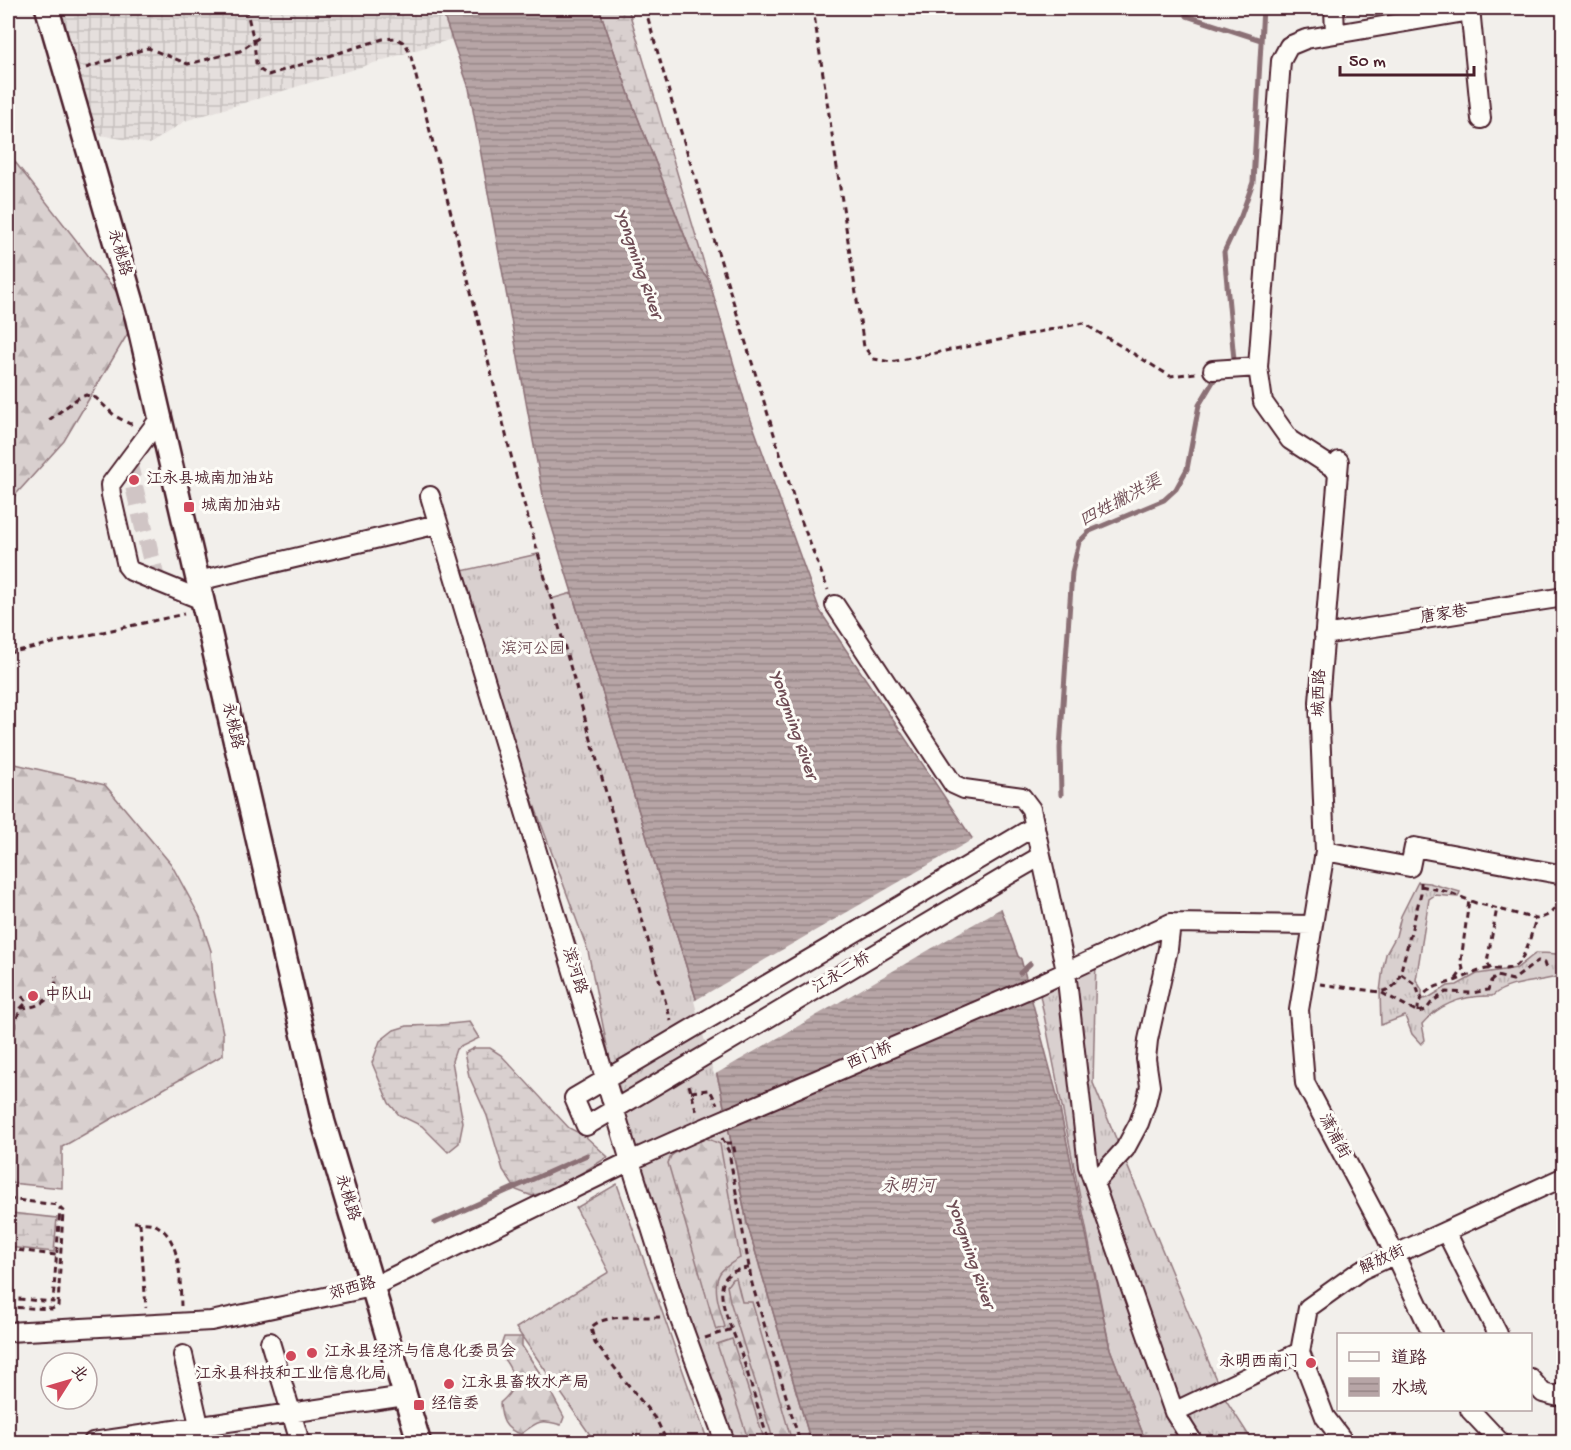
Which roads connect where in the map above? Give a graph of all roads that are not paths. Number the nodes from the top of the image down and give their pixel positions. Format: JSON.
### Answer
{"nodes":[{"id":1,"x":47,"y":8,"type":"edge"},
{"id":2,"x":1334,"y":8,"type":"edge"},
{"id":3,"x":1468,"y":9,"type":"edge"},
{"id":4,"x":1422,"y":13,"type":"edge"},
{"id":5,"x":1387,"y":16,"type":"edge"},
{"id":6,"x":1335,"y":34,"type":"junction"},
{"id":7,"x":1481,"y":119,"type":"dead end"},
{"id":8,"x":1249,"y":368,"type":"junction"},
{"id":9,"x":1213,"y":370,"type":"road end"},
{"id":10,"x":160,"y":418,"type":"junction"},
{"id":11,"x":430,"y":496,"type":"dead end"},
{"id":12,"x":438,"y":524,"type":"junction"},
{"id":13,"x":202,"y":597,"type":"junction"},
{"id":14,"x":1563,"y":597,"type":"edge"},
{"id":15,"x":836,"y":605,"type":"road end"},
{"id":16,"x":1324,"y":635,"type":"junction"},
{"id":17,"x":1035,"y":826,"type":"junction"},
{"id":18,"x":1325,"y":851,"type":"junction"},
{"id":19,"x":1041,"y":856,"type":"junction"},
{"id":20,"x":1563,"y":875,"type":"edge"},
{"id":21,"x":1171,"y":923,"type":"junction"},
{"id":22,"x":1312,"y":925,"type":"junction"},
{"id":23,"x":1066,"y":971,"type":"junction"},
{"id":24,"x":605,"y":1079,"type":"junction"},
{"id":25,"x":614,"y":1109,"type":"junction"},
{"id":26,"x":709,"y":1132,"type":"joint"},
{"id":27,"x":630,"y":1161,"type":"junction"},
{"id":28,"x":1563,"y":1178,"type":"edge"},
{"id":29,"x":1094,"y":1183,"type":"junction"},
{"id":30,"x":1446,"y":1232,"type":"junction"},
{"id":31,"x":1395,"y":1256,"type":"junction"},
{"id":32,"x":372,"y":1287,"type":"junction"},
{"id":33,"x":8,"y":1332,"type":"edge"},
{"id":34,"x":1431,"y":1333,"type":"edge"},
{"id":35,"x":1497,"y":1333,"type":"edge"},
{"id":36,"x":270,"y":1342,"type":"dead end"},
{"id":37,"x":1300,"y":1352,"type":"junction"},
{"id":38,"x":183,"y":1355,"type":"dead end"},
{"id":39,"x":1532,"y":1380,"type":"edge"},
{"id":40,"x":1563,"y":1392,"type":"edge"},
{"id":41,"x":405,"y":1396,"type":"junction"},
{"id":42,"x":1471,"y":1411,"type":"edge"},
{"id":43,"x":1174,"y":1412,"type":"junction"},
{"id":44,"x":291,"y":1413,"type":"junction"},
{"id":45,"x":201,"y":1435,"type":"edge"},
{"id":46,"x":99,"y":1442,"type":"edge"},
{"id":47,"x":300,"y":1443,"type":"edge"},
{"id":48,"x":419,"y":1443,"type":"edge"},
{"id":49,"x":724,"y":1443,"type":"edge"},
{"id":50,"x":1193,"y":1443,"type":"edge"},
{"id":51,"x":1344,"y":1443,"type":"edge"},
{"id":52,"x":1500,"y":1443,"type":"edge"}],
"edges":[{"from":1,"to":10,"type":"main road","name":"永桃路"},
{"from":2,"to":6,"type":"street"},
{"from":3,"to":4,"type":"street"},
{"from":3,"to":7,"type":"street"},
{"from":4,"to":5,"type":"street"},
{"from":5,"to":6,"type":"street"},
{"from":6,"to":8,"type":"street"},
{"from":8,"to":9,"type":"street"},
{"from":8,"to":16,"type":"street","name":"城西路"},
{"from":10,"to":13,"type":"main road","name":"永桃路"},
{"from":10,"to":13,"type":"street"},
{"from":11,"to":12,"type":"street","name":"滨河路"},
{"from":12,"to":13,"type":"street"},
{"from":12,"to":24,"type":"street","name":"滨河路"},
{"from":13,"to":32,"type":"main road","name":"永桃路"},
{"from":14,"to":16,"type":"street","name":"唐家巷"},
{"from":15,"to":17,"type":"street"},
{"from":16,"to":18,"type":"street","name":"城西路"},
{"from":17,"to":19,"type":"street"},
{"from":17,"to":24,"type":"street","name":"江永二桥","bridge":true},
{"from":18,"to":20,"type":"street"},
{"from":18,"to":22,"type":"street","name":"城西路"},
{"from":19,"to":23,"type":"street"},
{"from":19,"to":25,"type":"street","name":"江永二桥","bridge":true},
{"from":21,"to":22,"type":"street"},
{"from":21,"to":23,"type":"street","name":"西门桥"},
{"from":21,"to":29,"type":"street"},
{"from":22,"to":31,"type":"street","name":"潇浦街"},
{"from":23,"to":26,"type":"street","name":"西门桥","bridge":true},
{"from":23,"to":29,"type":"street"},
{"from":24,"to":25,"type":"street","name":"滨河路"},
{"from":24,"to":25,"type":"street","name":"江永二桥"},
{"from":25,"to":27,"type":"street","name":"滨河路"},
{"from":26,"to":27,"type":"street","name":"郊西路"},
{"from":27,"to":32,"type":"street","name":"郊西路"},
{"from":27,"to":49,"type":"street","name":"滨河路"},
{"from":28,"to":30,"type":"street","name":"解放街"},
{"from":29,"to":43,"type":"street"},
{"from":30,"to":31,"type":"street","name":"解放街"},
{"from":30,"to":35,"type":"street"},
{"from":31,"to":34,"type":"street","name":"潇浦街"},
{"from":31,"to":37,"type":"street","name":"解放街"},
{"from":32,"to":33,"type":"street","name":"郊西路"},
{"from":32,"to":41,"type":"main road","name":"永桃路"},
{"from":36,"to":44,"type":"street"},
{"from":37,"to":43,"type":"street"},
{"from":37,"to":51,"type":"street"},
{"from":38,"to":45,"type":"street"},
{"from":39,"to":40,"type":"street"},
{"from":41,"to":44,"type":"street"},
{"from":41,"to":48,"type":"main road","name":"永桃路"},
{"from":42,"to":52,"type":"street"},
{"from":43,"to":50,"type":"street"},
{"from":44,"to":45,"type":"street"},
{"from":44,"to":47,"type":"street"},
{"from":45,"to":46,"type":"street"}]}
